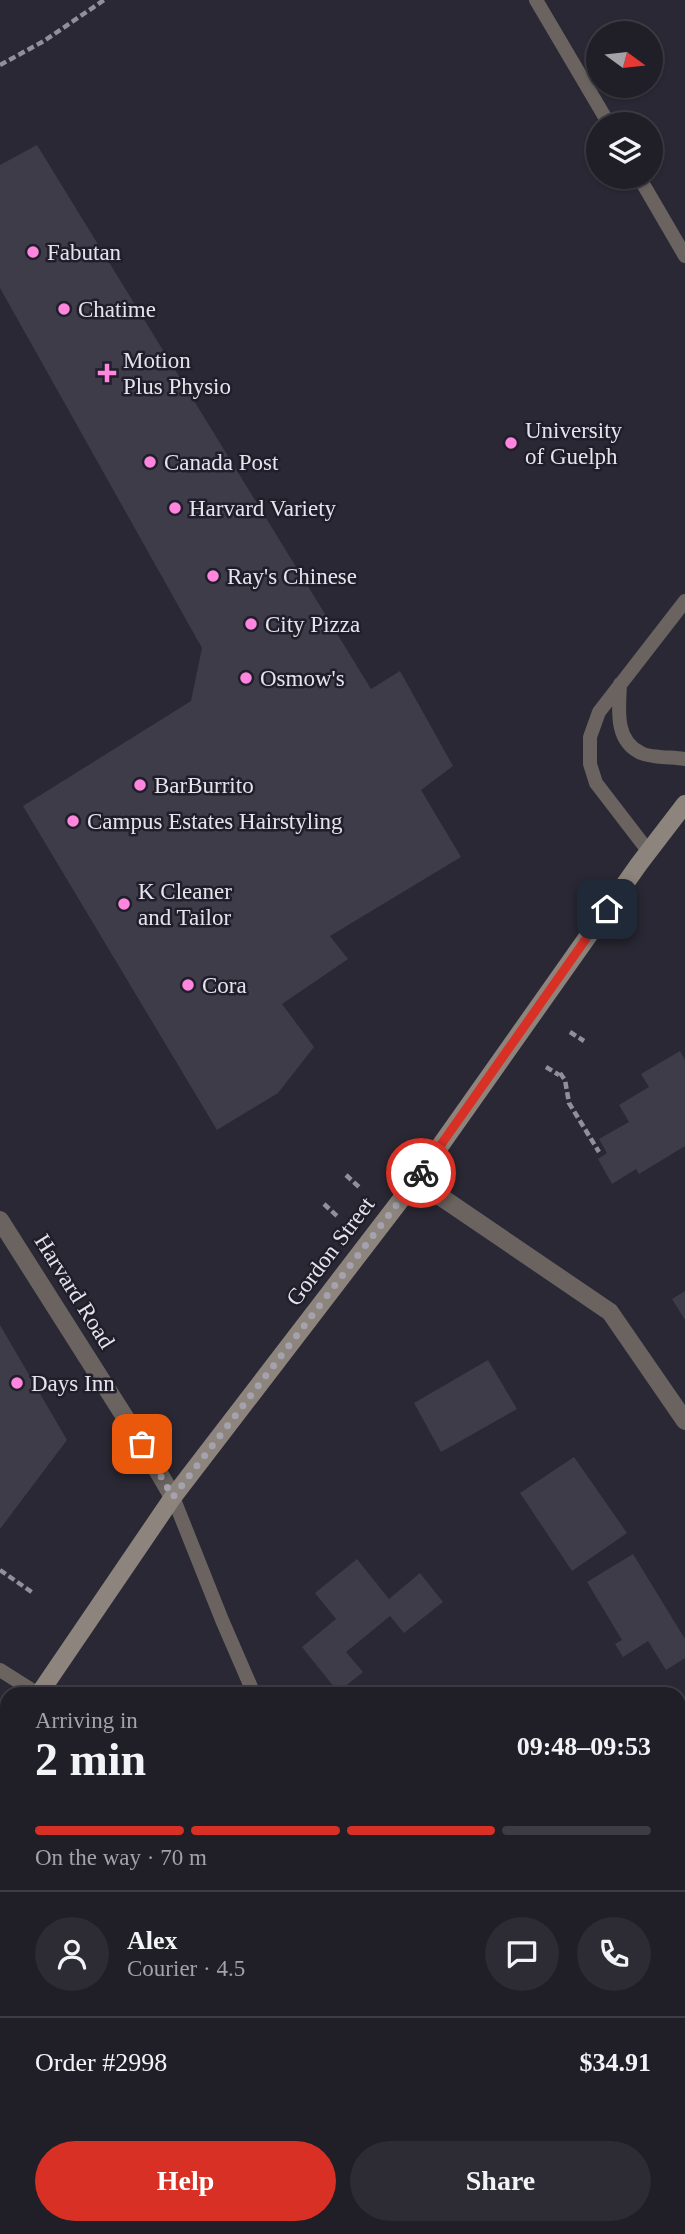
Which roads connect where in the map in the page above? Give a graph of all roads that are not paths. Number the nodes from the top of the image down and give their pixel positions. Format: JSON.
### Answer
{"nodes":[{"id":1,"x":537,"y":0,"type":"edge"},
{"id":2,"x":601,"y":112,"type":"edge"},
{"id":3,"x":646,"y":189,"type":"edge"},
{"id":4,"x":685,"y":256,"type":"edge"},
{"id":5,"x":685,"y":601,"type":"edge"},
{"id":6,"x":620,"y":684,"type":"junction"},
{"id":7,"x":685,"y":759,"type":"edge"},
{"id":8,"x":685,"y":804,"type":"edge"},
{"id":9,"x":649,"y":852,"type":"junction"},
{"id":10,"x":416,"y":1180,"type":"junction"},
{"id":11,"x":0,"y":1220,"type":"edge"},
{"id":12,"x":685,"y":1421,"type":"edge"},
{"id":13,"x":173,"y":1497,"type":"junction"},
{"id":14,"x":0,"y":1670,"type":"edge"},
{"id":15,"x":28,"y":1687,"type":"edge"},
{"id":16,"x":44,"y":1687,"type":"edge"},
{"id":17,"x":251,"y":1687,"type":"edge"}],
"edges":[{"from":1,"to":2,"type":"lane"},
{"from":3,"to":4,"type":"lane"},
{"from":5,"to":6,"type":"lane"},
{"from":6,"to":7,"type":"lane"},
{"from":6,"to":9,"type":"lane"},
{"from":8,"to":9,"type":"main road","name":"Gordon Street"},
{"from":9,"to":10,"type":"main road","name":"Gordon Street"},
{"from":10,"to":12,"type":"street"},
{"from":10,"to":13,"type":"main road","name":"Gordon Street"},
{"from":11,"to":13,"type":"street","name":"Harvard Road"},
{"from":13,"to":16,"type":"main road","name":"Gordon Street"},
{"from":13,"to":17,"type":"lane"},
{"from":14,"to":15,"type":"lane"}]}
